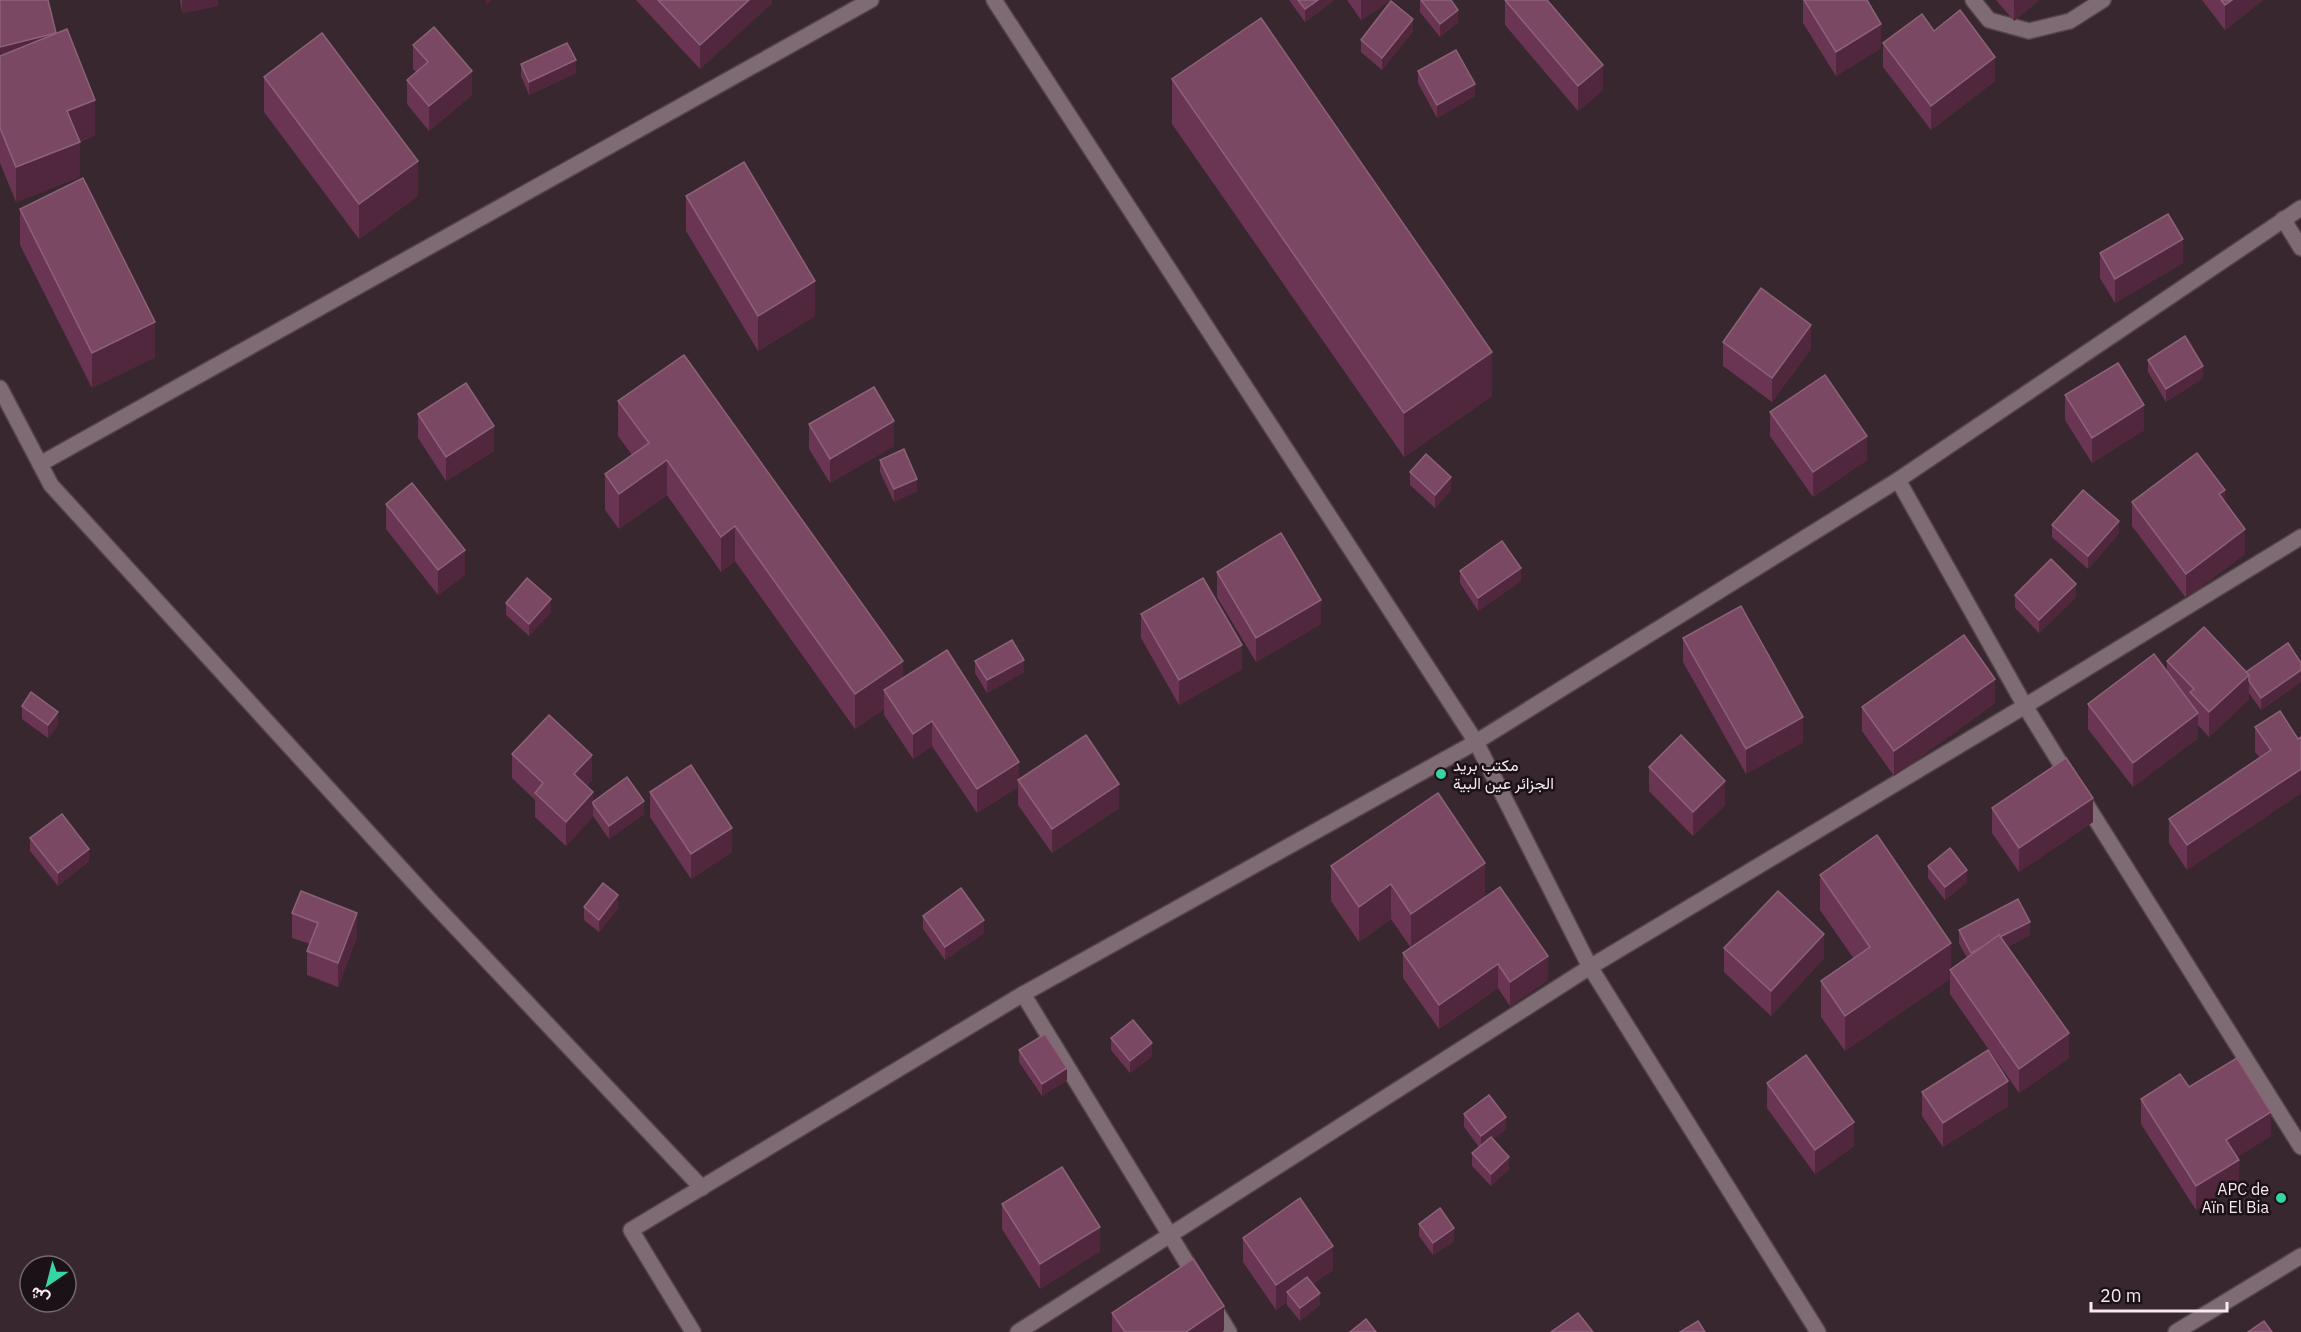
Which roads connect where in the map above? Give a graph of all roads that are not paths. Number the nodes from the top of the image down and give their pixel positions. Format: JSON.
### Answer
{"nodes":[{"id":1,"x":871,"y":0,"type":"edge"},
{"id":2,"x":994,"y":0,"type":"edge"},
{"id":3,"x":1973,"y":0,"type":"edge"},
{"id":4,"x":2103,"y":0,"type":"edge"},
{"id":5,"x":2301,"y":208,"type":"edge"},
{"id":6,"x":2283,"y":219,"type":"junction"},
{"id":7,"x":2301,"y":248,"type":"edge"},
{"id":8,"x":0,"y":388,"type":"edge"},
{"id":9,"x":40,"y":464,"type":"junction"},
{"id":10,"x":1898,"y":480,"type":"junction"},
{"id":11,"x":2301,"y":537,"type":"edge"},
{"id":12,"x":2025,"y":706,"type":"junction"},
{"id":13,"x":1476,"y":742,"type":"junction"},
{"id":14,"x":1590,"y":967,"type":"junction"},
{"id":15,"x":1023,"y":994,"type":"junction"},
{"id":16,"x":2301,"y":1148,"type":"edge"},
{"id":17,"x":702,"y":1188,"type":"junction"},
{"id":18,"x":1170,"y":1235,"type":"junction"},
{"id":19,"x":2301,"y":1256,"type":"edge"},
{"id":20,"x":693,"y":1332,"type":"edge"},
{"id":21,"x":1018,"y":1332,"type":"edge"},
{"id":22,"x":1229,"y":1332,"type":"edge"},
{"id":23,"x":1818,"y":1332,"type":"edge"},
{"id":24,"x":2176,"y":1332,"type":"edge"}],
"edges":[{"from":1,"to":9,"type":"street"},
{"from":2,"to":13,"type":"street"},
{"from":3,"to":4,"type":"street"},
{"from":5,"to":6,"type":"street"},
{"from":6,"to":7,"type":"street"},
{"from":6,"to":10,"type":"street"},
{"from":8,"to":9,"type":"street"},
{"from":9,"to":17,"type":"street"},
{"from":10,"to":12,"type":"street"},
{"from":10,"to":13,"type":"street"},
{"from":11,"to":12,"type":"street"},
{"from":12,"to":14,"type":"street"},
{"from":12,"to":16,"type":"street"},
{"from":13,"to":14,"type":"street"},
{"from":13,"to":15,"type":"street"},
{"from":14,"to":18,"type":"street"},
{"from":14,"to":23,"type":"street"},
{"from":15,"to":17,"type":"street"},
{"from":15,"to":18,"type":"street"},
{"from":17,"to":20,"type":"street"},
{"from":18,"to":21,"type":"street"},
{"from":18,"to":22,"type":"street"},
{"from":19,"to":24,"type":"street"}]}
